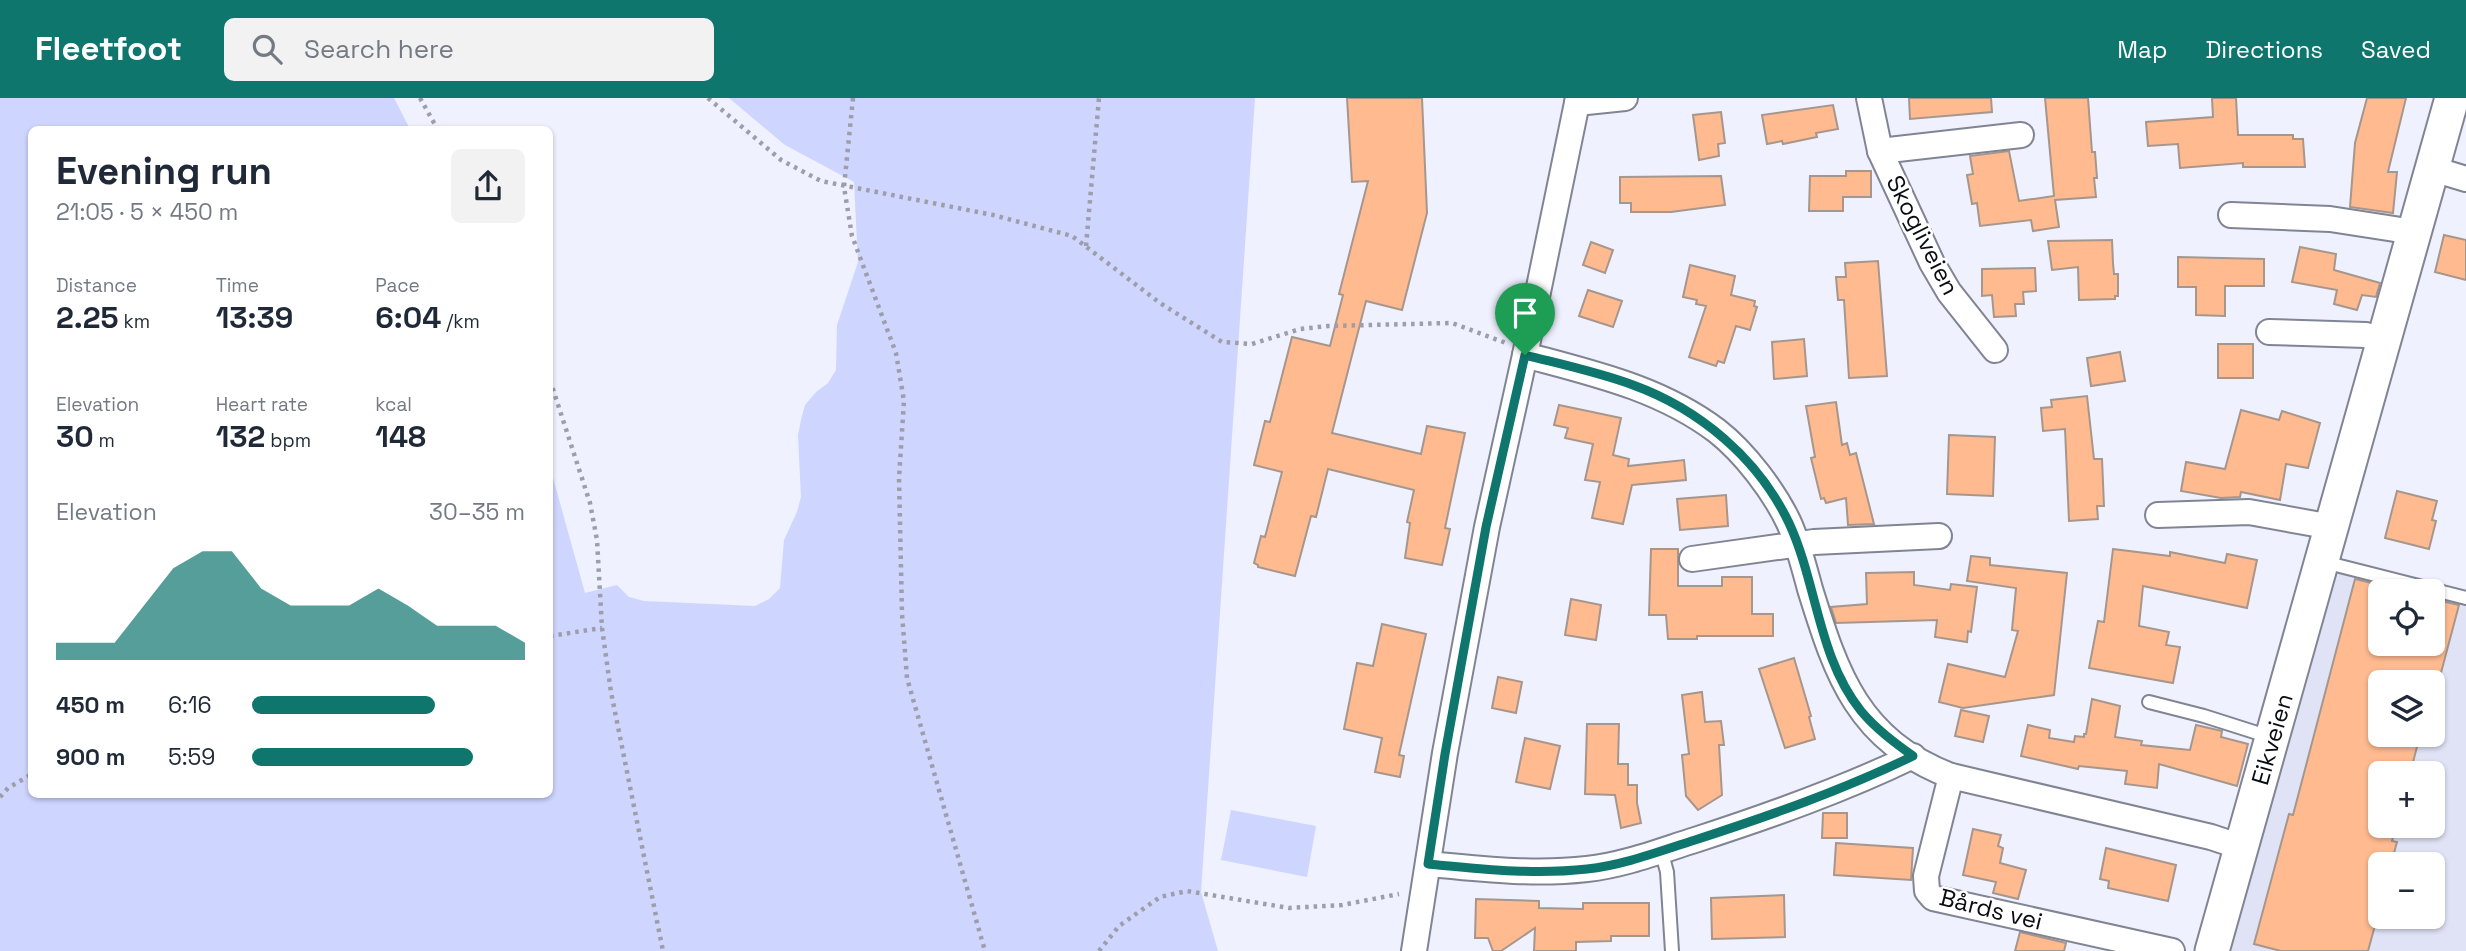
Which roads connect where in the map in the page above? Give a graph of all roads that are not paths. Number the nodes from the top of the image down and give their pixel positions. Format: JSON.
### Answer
{"nodes":[{"id":1,"x":1625,"y":98,"type":"edge"},
{"id":2,"x":1869,"y":98,"type":"edge"},
{"id":3,"x":2452,"y":98,"type":"edge"},
{"id":4,"x":1578,"y":101,"type":"edge"},
{"id":5,"x":2021,"y":135,"type":"dead end"},
{"id":6,"x":1880,"y":151,"type":"junction"},
{"id":7,"x":2433,"y":169,"type":"junction"},
{"id":8,"x":2466,"y":179,"type":"edge"},
{"id":9,"x":2231,"y":215,"type":"dead end"},
{"id":10,"x":2414,"y":232,"type":"junction"},
{"id":11,"x":2269,"y":332,"type":"dead end"},
{"id":12,"x":2384,"y":342,"type":"junction"},
{"id":13,"x":1995,"y":350,"type":"dead end"},
{"id":14,"x":1525,"y":355,"type":"junction"},
{"id":15,"x":2158,"y":515,"type":"dead end"},
{"id":16,"x":2332,"y":527,"type":"junction"},
{"id":17,"x":1939,"y":536,"type":"dead end"},
{"id":18,"x":1797,"y":544,"type":"junction"},
{"id":19,"x":1692,"y":559,"type":"dead end"},
{"id":20,"x":2322,"y":562,"type":"junction"},
{"id":21,"x":2466,"y":598,"type":"edge"},
{"id":22,"x":2149,"y":702,"type":"dead end"},
{"id":23,"x":2273,"y":737,"type":"junction"},
{"id":24,"x":1913,"y":756,"type":"junction"},
{"id":25,"x":1951,"y":776,"type":"junction"},
{"id":26,"x":2241,"y":847,"type":"junction"},
{"id":27,"x":1661,"y":850,"type":"junction"},
{"id":28,"x":1428,"y":864,"type":"junction"},
{"id":29,"x":1414,"y":951,"type":"edge"},
{"id":30,"x":1672,"y":951,"type":"edge"},
{"id":31,"x":2172,"y":951,"type":"edge"},
{"id":32,"x":2212,"y":951,"type":"edge"}],
"edges":[{"from":1,"to":4,"type":"street"},
{"from":2,"to":6,"type":"street","name":"Skogliveien"},
{"from":3,"to":7,"type":"main road","name":"Eikveien"},
{"from":4,"to":14,"type":"street"},
{"from":5,"to":6,"type":"street","name":"Skogliveien"},
{"from":6,"to":13,"type":"street","name":"Skogliveien"},
{"from":7,"to":8,"type":"street"},
{"from":7,"to":10,"type":"main road","name":"Eikveien"},
{"from":9,"to":10,"type":"street"},
{"from":10,"to":12,"type":"main road","name":"Eikveien"},
{"from":11,"to":12,"type":"street"},
{"from":12,"to":16,"type":"main road","name":"Eikveien"},
{"from":14,"to":18,"type":"street"},
{"from":14,"to":28,"type":"street"},
{"from":15,"to":16,"type":"street"},
{"from":16,"to":20,"type":"main road","name":"Eikveien"},
{"from":17,"to":18,"type":"street"},
{"from":18,"to":19,"type":"street"},
{"from":18,"to":24,"type":"street"},
{"from":20,"to":21,"type":"lane"},
{"from":20,"to":23,"type":"main road","name":"Eikveien"},
{"from":22,"to":23,"type":"lane"},
{"from":23,"to":26,"type":"main road","name":"Eikveien"},
{"from":24,"to":25,"type":"street"},
{"from":24,"to":27,"type":"street"},
{"from":25,"to":26,"type":"street"},
{"from":25,"to":31,"type":"street","name":"Bårds vei"},
{"from":26,"to":32,"type":"main road","name":"Eikveien"},
{"from":27,"to":28,"type":"street"},
{"from":27,"to":30,"type":"lane"},
{"from":28,"to":29,"type":"street"}]}
